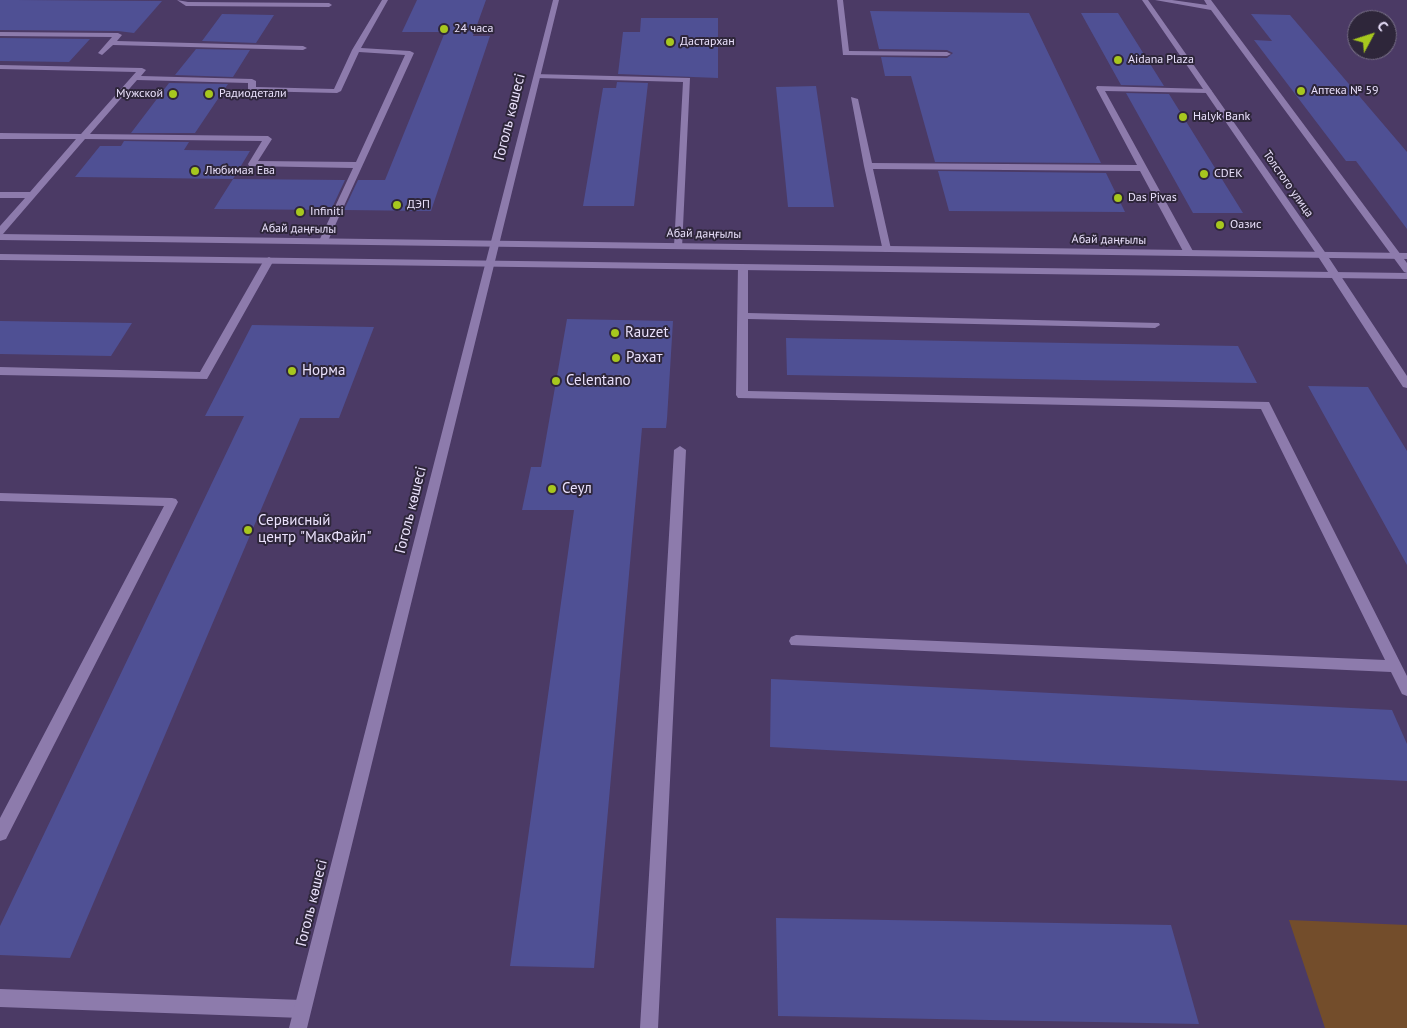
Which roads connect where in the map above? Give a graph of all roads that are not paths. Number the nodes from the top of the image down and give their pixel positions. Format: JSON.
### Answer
{"nodes":[{"id":1,"x":180,"y":0,"type":"edge"},
{"id":2,"x":385,"y":0,"type":"edge"},
{"id":3,"x":556,"y":0,"type":"edge"},
{"id":4,"x":840,"y":0,"type":"edge"},
{"id":5,"x":1146,"y":0,"type":"edge"},
{"id":6,"x":1158,"y":0,"type":"edge"},
{"id":7,"x":1206,"y":0,"type":"edge"},
{"id":8,"x":328,"y":4,"type":"dead end"},
{"id":9,"x":1213,"y":8,"type":"junction"},
{"id":10,"x":0,"y":34,"type":"edge"},
{"id":11,"x":111,"y":43,"type":"junction"},
{"id":12,"x":304,"y":48,"type":"dead end"},
{"id":13,"x":356,"y":50,"type":"junction"},
{"id":14,"x":102,"y":53,"type":"dead end"},
{"id":15,"x":946,"y":54,"type":"dead end"},
{"id":16,"x":0,"y":67,"type":"edge"},
{"id":17,"x":537,"y":76,"type":"junction"},
{"id":18,"x":133,"y":78,"type":"junction"},
{"id":19,"x":1208,"y":91,"type":"junction"},
{"id":20,"x":854,"y":100,"type":"dead end"},
{"id":21,"x":0,"y":136,"type":"edge"},
{"id":22,"x":84,"y":137,"type":"junction"},
{"id":23,"x":359,"y":165,"type":"junction"},
{"id":24,"x":868,"y":166,"type":"junction"},
{"id":25,"x":1143,"y":168,"type":"junction"},
{"id":26,"x":0,"y":195,"type":"edge"},
{"id":27,"x":32,"y":195,"type":"junction"},
{"id":28,"x":0,"y":232,"type":"edge"},
{"id":29,"x":0,"y":237,"type":"edge"},
{"id":30,"x":324,"y":242,"type":"junction"},
{"id":31,"x":496,"y":244,"type":"junction"},
{"id":32,"x":679,"y":246,"type":"junction"},
{"id":33,"x":886,"y":249,"type":"junction"},
{"id":34,"x":1189,"y":253,"type":"junction"},
{"id":35,"x":1322,"y":255,"type":"junction"},
{"id":36,"x":1402,"y":256,"type":"edge"},
{"id":37,"x":0,"y":257,"type":"edge"},
{"id":38,"x":269,"y":260,"type":"junction"},
{"id":39,"x":490,"y":263,"type":"junction"},
{"id":40,"x":742,"y":267,"type":"junction"},
{"id":41,"x":1407,"y":270,"type":"edge"},
{"id":42,"x":1334,"y":275,"type":"junction"},
{"id":43,"x":1407,"y":276,"type":"edge"},
{"id":44,"x":743,"y":316,"type":"junction"},
{"id":45,"x":1155,"y":325,"type":"dead end"},
{"id":46,"x":0,"y":371,"type":"edge"},
{"id":47,"x":1407,"y":384,"type":"edge"},
{"id":48,"x":680,"y":450,"type":"dead end"},
{"id":49,"x":0,"y":497,"type":"edge"},
{"id":50,"x":796,"y":641,"type":"dead end"},
{"id":51,"x":1395,"y":666,"type":"junction"},
{"id":52,"x":1407,"y":690,"type":"edge"},
{"id":53,"x":0,"y":834,"type":"edge"},
{"id":54,"x":0,"y":998,"type":"edge"},
{"id":55,"x":302,"y":1009,"type":"junction"},
{"id":56,"x":298,"y":1028,"type":"edge"},
{"id":57,"x":649,"y":1028,"type":"edge"}],
"edges":[{"from":1,"to":8,"type":"street"},
{"from":2,"to":13,"type":"street"},
{"from":3,"to":17,"type":"street","name":"Гоголь көшесі"},
{"from":4,"to":15,"type":"street"},
{"from":5,"to":19,"type":"street","name":"Толстого улица"},
{"from":6,"to":9,"type":"street"},
{"from":7,"to":9,"type":"street"},
{"from":9,"to":36,"type":"street"},
{"from":10,"to":11,"type":"street"},
{"from":11,"to":12,"type":"street"},
{"from":11,"to":14,"type":"street"},
{"from":13,"to":18,"type":"street"},
{"from":13,"to":23,"type":"street"},
{"from":16,"to":18,"type":"street"},
{"from":17,"to":31,"type":"street","name":"Гоголь көшесі"},
{"from":17,"to":32,"type":"street"},
{"from":18,"to":22,"type":"street"},
{"from":19,"to":25,"type":"street"},
{"from":19,"to":35,"type":"street","name":"Толстого улица"},
{"from":20,"to":24,"type":"street"},
{"from":21,"to":22,"type":"street"},
{"from":22,"to":23,"type":"street"},
{"from":22,"to":27,"type":"street"},
{"from":23,"to":30,"type":"street"},
{"from":24,"to":25,"type":"street"},
{"from":24,"to":33,"type":"street"},
{"from":25,"to":34,"type":"street"},
{"from":26,"to":27,"type":"street"},
{"from":27,"to":28,"type":"street"},
{"from":29,"to":30,"type":"street","name":"Абай даңғылы"},
{"from":30,"to":31,"type":"street","name":"Абай даңғылы"},
{"from":31,"to":32,"type":"street","name":"Абай даңғылы"},
{"from":31,"to":39,"type":"street","name":"Гоголь көшесі"},
{"from":32,"to":33,"type":"street","name":"Абай даңғылы"},
{"from":33,"to":34,"type":"street","name":"Абай даңғылы"},
{"from":34,"to":35,"type":"street","name":"Абай даңғылы"},
{"from":35,"to":36,"type":"street","name":"Абай даңғылы"},
{"from":35,"to":42,"type":"street","name":"Толстого улица"},
{"from":36,"to":41,"type":"street"},
{"from":37,"to":38,"type":"street"},
{"from":38,"to":39,"type":"street"},
{"from":38,"to":46,"type":"street"},
{"from":39,"to":40,"type":"street"},
{"from":39,"to":55,"type":"street","name":"Гоголь көшесі"},
{"from":40,"to":42,"type":"street"},
{"from":40,"to":44,"type":"street"},
{"from":42,"to":43,"type":"street"},
{"from":42,"to":47,"type":"street","name":"Толстого улица"},
{"from":44,"to":45,"type":"street"},
{"from":44,"to":51,"type":"street"},
{"from":48,"to":57,"type":"street"},
{"from":49,"to":53,"type":"street"},
{"from":50,"to":51,"type":"street"},
{"from":51,"to":52,"type":"street"},
{"from":54,"to":55,"type":"street"},
{"from":55,"to":56,"type":"street","name":"Гоголь көшесі"}]}
